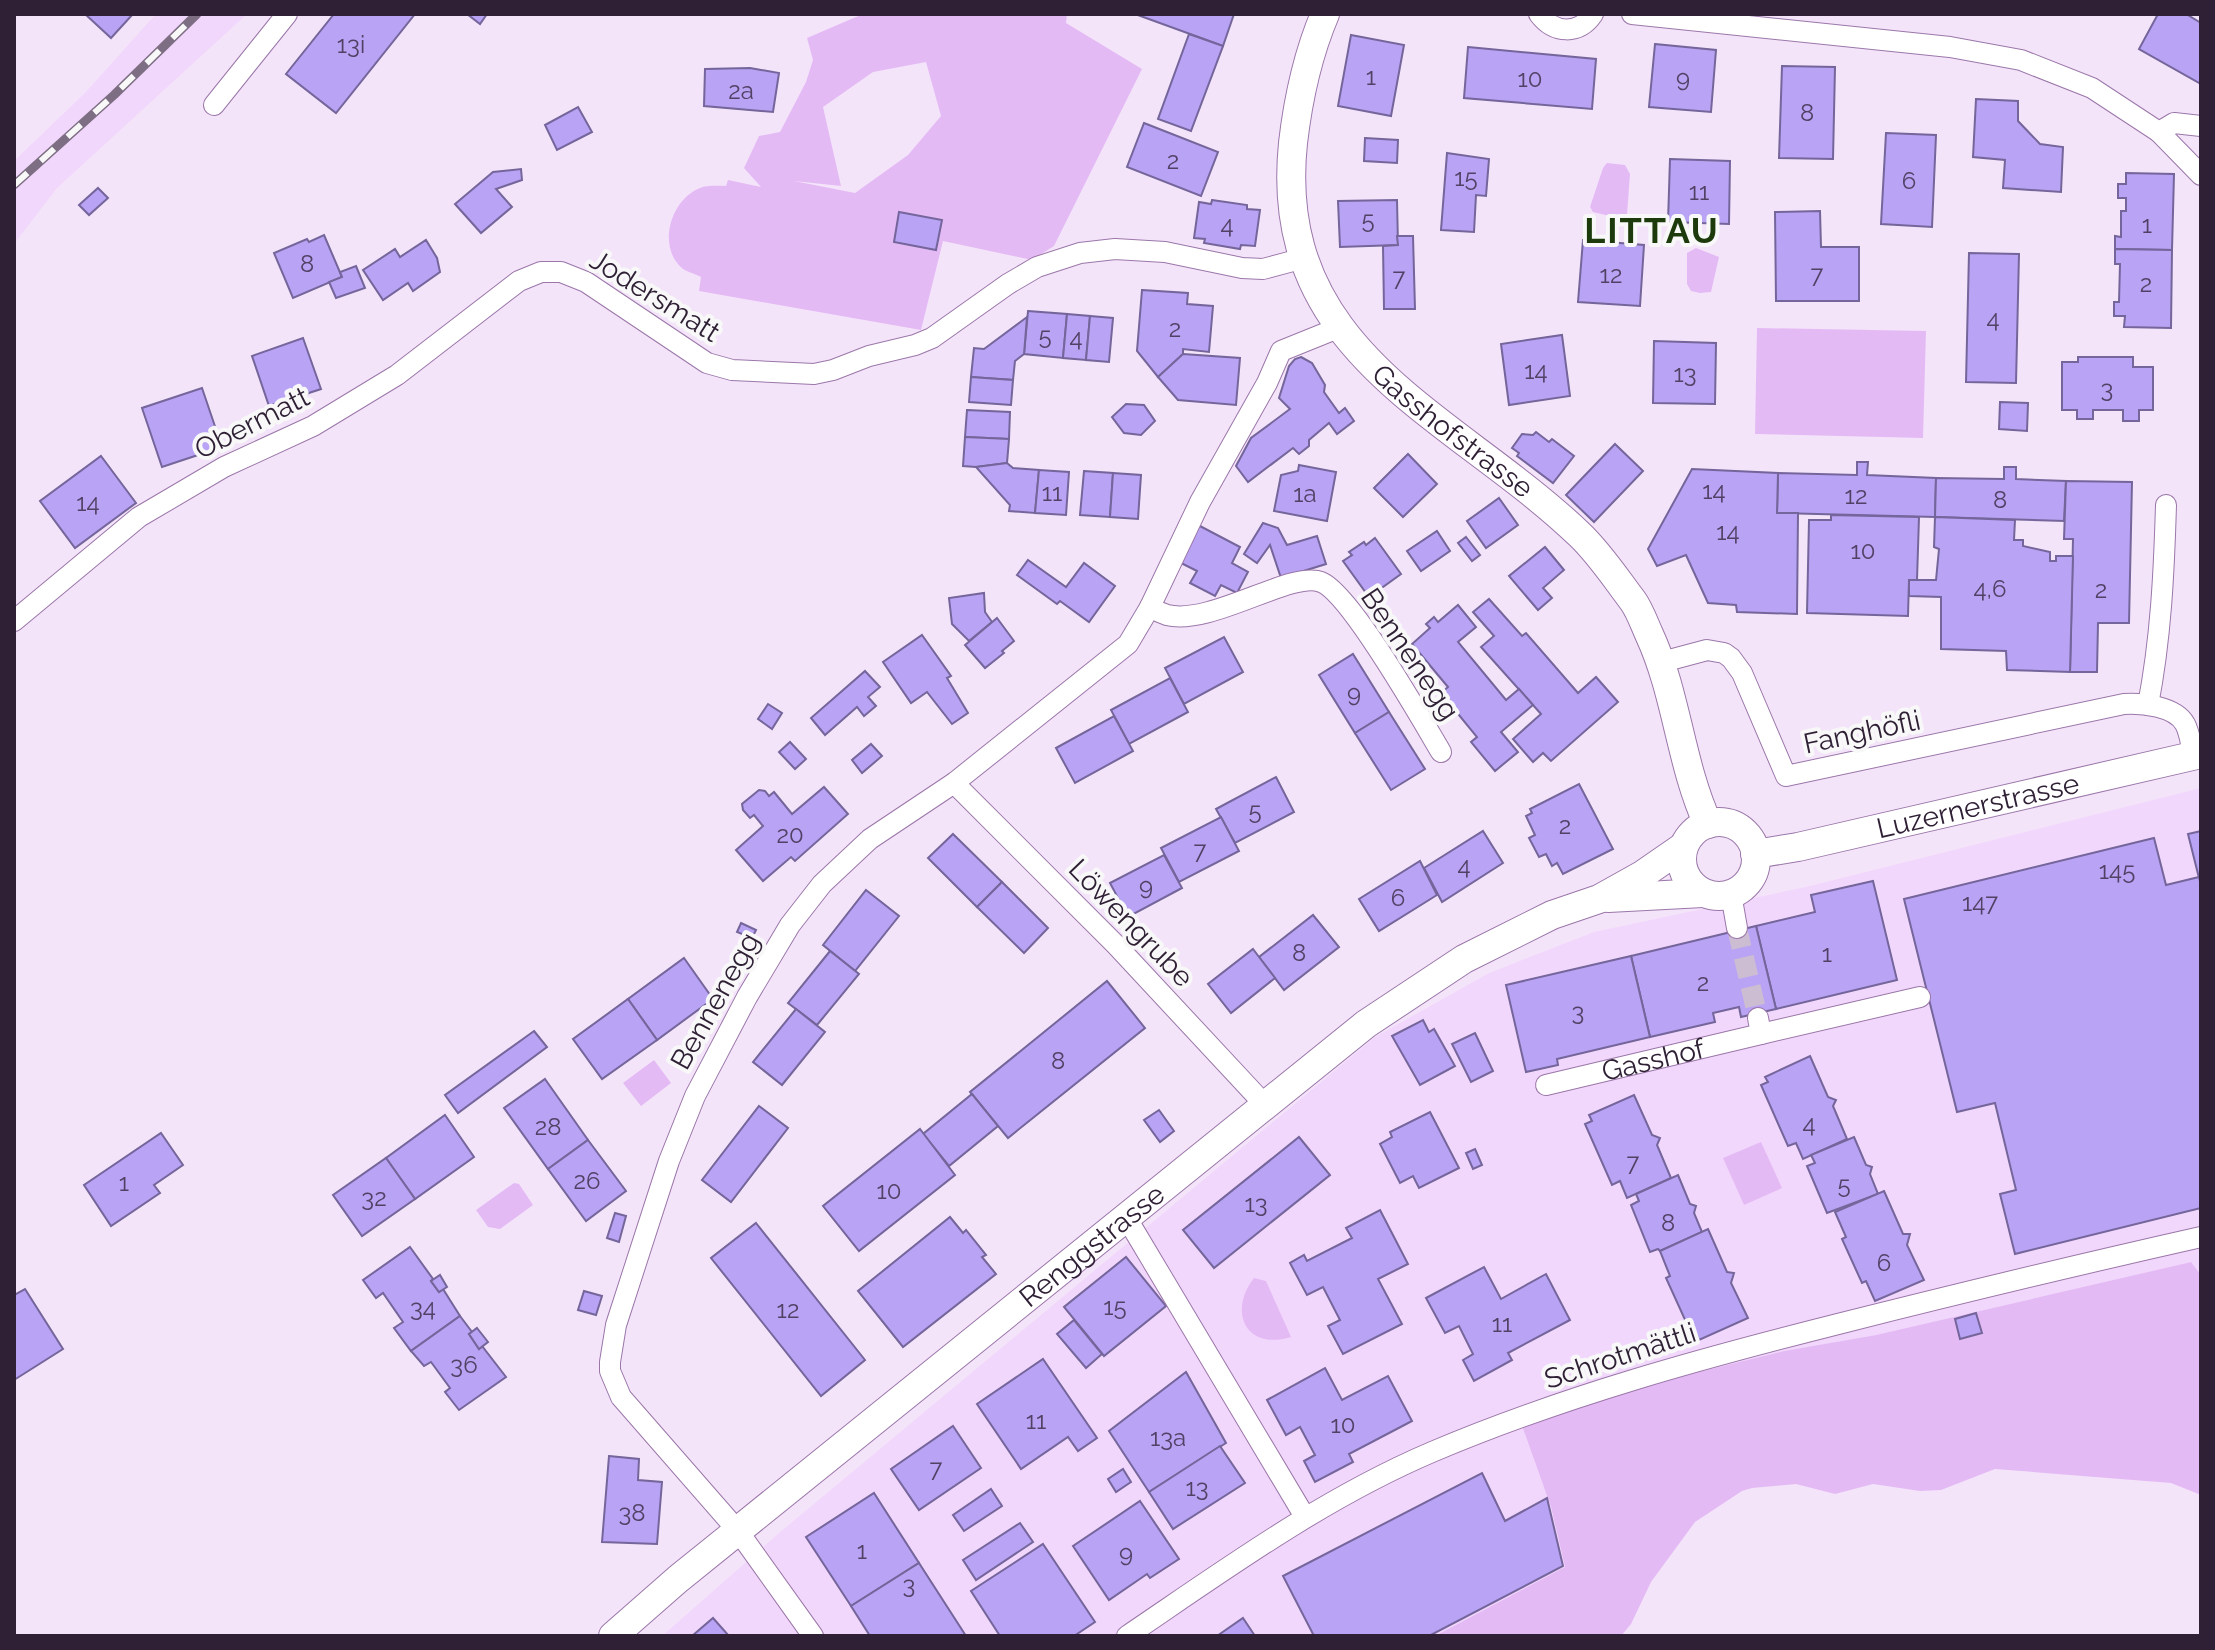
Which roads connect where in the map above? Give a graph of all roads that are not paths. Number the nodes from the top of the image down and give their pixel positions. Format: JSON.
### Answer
{"nodes":[{"id":1,"x":287,"y":14,"type":"edge"},
{"id":2,"x":1325,"y":14,"type":"edge"},
{"id":3,"x":1539,"y":14,"type":"edge"},
{"id":4,"x":1593,"y":14,"type":"edge"},
{"id":5,"x":1632,"y":14,"type":"edge"},
{"id":6,"x":214,"y":105,"type":"dead end"},
{"id":7,"x":2201,"y":126,"type":"edge"},
{"id":8,"x":2159,"y":132,"type":"junction"},
{"id":9,"x":2201,"y":175,"type":"edge"},
{"id":10,"x":1304,"y":258,"type":"junction"},
{"id":11,"x":519,"y":281,"type":"joint"},
{"id":12,"x":1338,"y":328,"type":"junction"},
{"id":13,"x":2166,"y":505,"type":"dead end"},
{"id":14,"x":1150,"y":607,"type":"junction"},
{"id":15,"x":14,"y":621,"type":"edge"},
{"id":16,"x":1662,"y":662,"type":"junction"},
{"id":17,"x":2148,"y":705,"type":"junction"},
{"id":18,"x":1441,"y":752,"type":"dead end"},
{"id":19,"x":2197,"y":755,"type":"edge"},
{"id":20,"x":954,"y":783,"type":"junction"},
{"id":21,"x":1708,"y":824,"type":"junction"},
{"id":22,"x":1684,"y":846,"type":"junction"},
{"id":23,"x":1755,"y":854,"type":"junction"},
{"id":24,"x":1717,"y":893,"type":"junction"},
{"id":25,"x":1599,"y":899,"type":"junction"},
{"id":26,"x":1737,"y":928,"type":"tunnel mouth"},
{"id":27,"x":1920,"y":997,"type":"dead end"},
{"id":28,"x":1546,"y":1085,"type":"dead end"},
{"id":29,"x":1265,"y":1105,"type":"junction"},
{"id":30,"x":1126,"y":1217,"type":"junction"},
{"id":31,"x":2201,"y":1237,"type":"edge"},
{"id":32,"x":1305,"y":1517,"type":"junction"},
{"id":33,"x":738,"y":1531,"type":"junction"},
{"id":34,"x":613,"y":1636,"type":"edge"},
{"id":35,"x":813,"y":1636,"type":"edge"},
{"id":36,"x":1127,"y":1636,"type":"edge"}],
"edges":[{"from":1,"to":6,"type":"street"},
{"from":2,"to":10,"type":"main road","name":"Gasshofstrasse"},
{"from":3,"to":4,"type":"street"},
{"from":5,"to":8,"type":"street"},
{"from":7,"to":8,"type":"street"},
{"from":8,"to":9,"type":"street"},
{"from":10,"to":11,"type":"street","name":"Jodersmatt"},
{"from":10,"to":12,"type":"main road","name":"Gasshofstrasse"},
{"from":11,"to":15,"type":"street","name":"Obermatt"},
{"from":12,"to":14,"type":"street","name":"Bennenegg"},
{"from":12,"to":16,"type":"main road","name":"Gasshofstrasse"},
{"from":13,"to":17,"type":"street"},
{"from":14,"to":18,"type":"street","name":"Bennenegg"},
{"from":14,"to":20,"type":"street","name":"Bennenegg"},
{"from":16,"to":17,"type":"street","name":"Fanghöfli"},
{"from":16,"to":21,"type":"main road","name":"Gasshofstrasse"},
{"from":17,"to":19,"type":"street","name":"Fanghöfli"},
{"from":19,"to":23,"type":"main road","name":"Luzernerstrasse"},
{"from":20,"to":29,"type":"street","name":"Löwengrube"},
{"from":20,"to":33,"type":"street","name":"Bennenegg"},
{"from":21,"to":22,"type":"main road"},
{"from":21,"to":23,"type":"main road"},
{"from":22,"to":24,"type":"main road"},
{"from":22,"to":25,"type":"main road","name":"Renggstrasse"},
{"from":23,"to":24,"type":"main road"},
{"from":24,"to":25,"type":"main road","name":"Renggstrasse"},
{"from":24,"to":26,"type":"street"},
{"from":25,"to":29,"type":"main road","name":"Renggstrasse"},
{"from":27,"to":28,"type":"street","name":"Gasshof"},
{"from":29,"to":30,"type":"main road","name":"Renggstrasse"},
{"from":30,"to":32,"type":"street"},
{"from":30,"to":33,"type":"main road","name":"Renggstrasse"},
{"from":31,"to":32,"type":"street","name":"Schrotmättli"},
{"from":32,"to":36,"type":"street","name":"Schrotmättli"},
{"from":33,"to":34,"type":"main road","name":"Renggstrasse"},
{"from":33,"to":35,"type":"street"}]}
